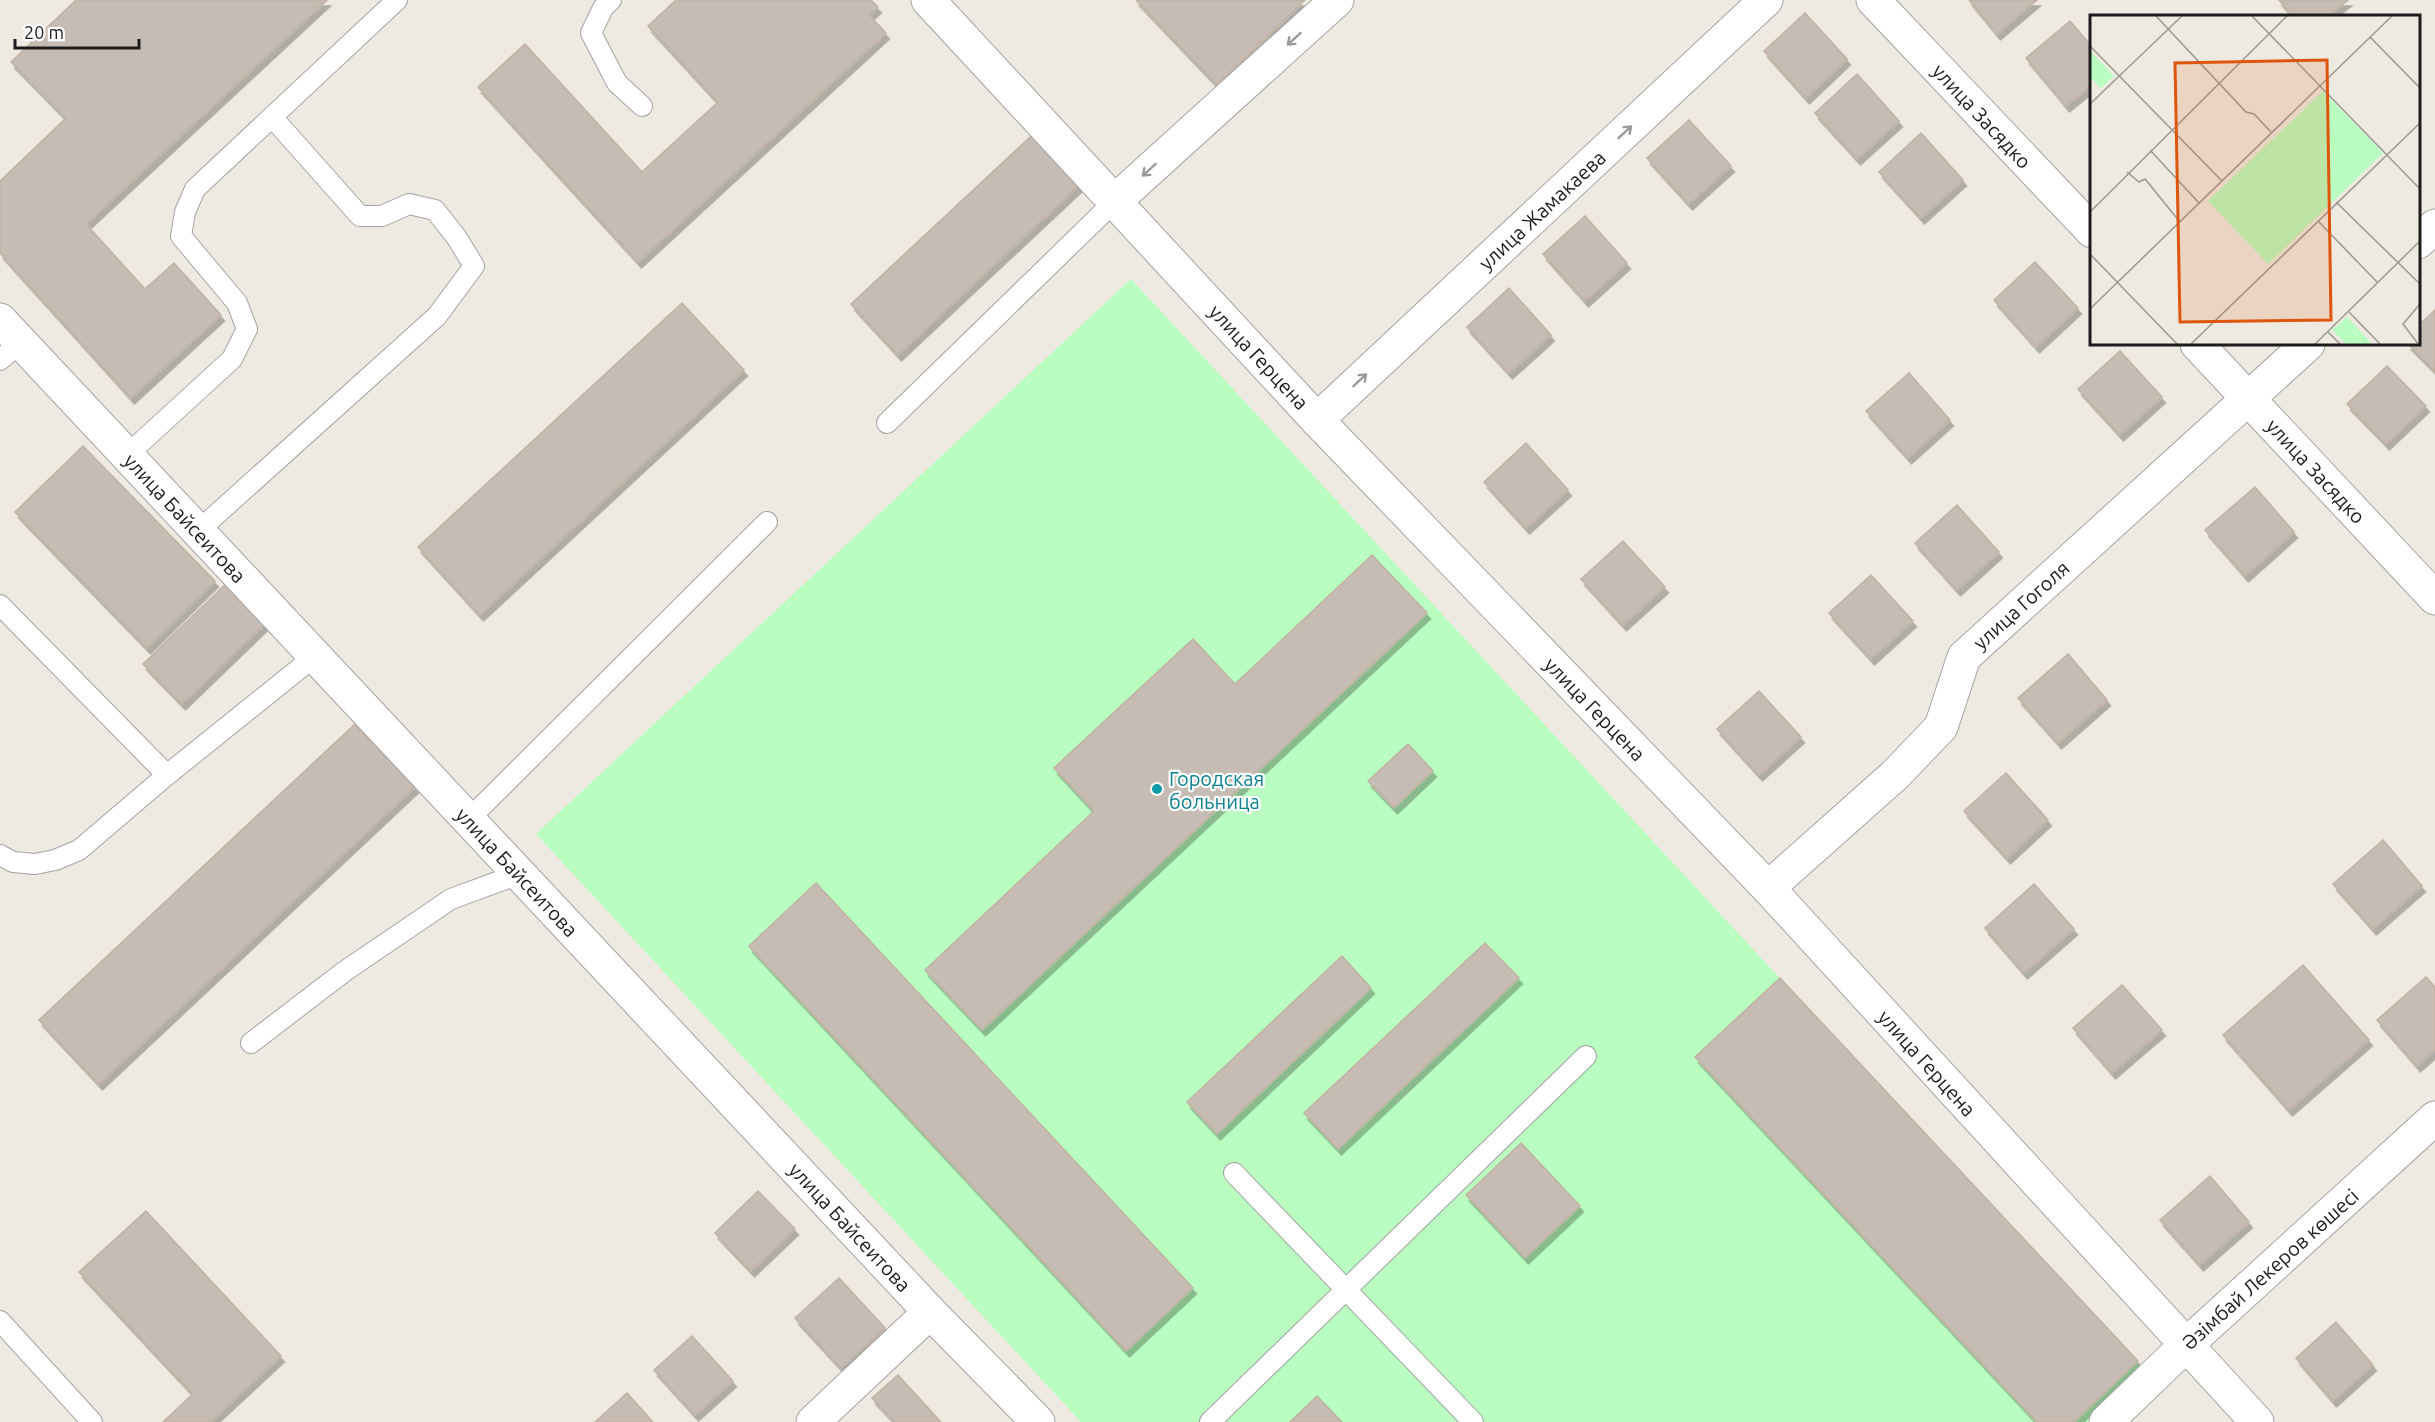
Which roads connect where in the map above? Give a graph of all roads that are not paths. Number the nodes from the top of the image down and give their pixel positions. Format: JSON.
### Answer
{"nodes":[{"id":1,"x":397,"y":0,"type":"edge"},
{"id":2,"x":611,"y":0,"type":"edge"},
{"id":3,"x":1337,"y":0,"type":"edge"},
{"id":4,"x":1766,"y":0,"type":"edge"},
{"id":5,"x":1873,"y":0,"type":"edge"},
{"id":6,"x":943,"y":5,"type":"edge"},
{"id":7,"x":642,"y":106,"type":"dead end"},
{"id":8,"x":272,"y":117,"type":"junction"},
{"id":9,"x":1115,"y":201,"type":"junction"},
{"id":10,"x":2435,"y":226,"type":"edge"},
{"id":11,"x":2090,"y":230,"type":"edge"},
{"id":12,"x":2420,"y":240,"type":"edge"},
{"id":13,"x":7,"y":341,"type":"edge"},
{"id":14,"x":2199,"y":345,"type":"edge"},
{"id":15,"x":2307,"y":345,"type":"edge"},
{"id":16,"x":2249,"y":398,"type":"junction"},
{"id":17,"x":1317,"y":420,"type":"junction"},
{"id":18,"x":887,"y":423,"type":"dead end"},
{"id":19,"x":127,"y":455,"type":"junction"},
{"id":20,"x":767,"y":522,"type":"dead end"},
{"id":21,"x":198,"y":531,"type":"junction"},
{"id":22,"x":2435,"y":598,"type":"edge"},
{"id":23,"x":0,"y":605,"type":"edge"},
{"id":24,"x":315,"y":656,"type":"junction"},
{"id":25,"x":166,"y":776,"type":"junction"},
{"id":26,"x":468,"y":820,"type":"junction"},
{"id":27,"x":0,"y":855,"type":"edge"},
{"id":28,"x":519,"y":874,"type":"junction"},
{"id":29,"x":1768,"y":888,"type":"junction"},
{"id":30,"x":251,"y":1043,"type":"dead end"},
{"id":31,"x":1586,"y":1056,"type":"dead end"},
{"id":32,"x":2435,"y":1118,"type":"edge"},
{"id":33,"x":1234,"y":1173,"type":"dead end"},
{"id":34,"x":1346,"y":1289,"type":"junction"},
{"id":35,"x":930,"y":1312,"type":"junction"},
{"id":36,"x":0,"y":1321,"type":"edge"},
{"id":37,"x":2185,"y":1346,"type":"junction"},
{"id":38,"x":92,"y":1422,"type":"edge"},
{"id":39,"x":813,"y":1422,"type":"edge"},
{"id":40,"x":1038,"y":1422,"type":"edge"},
{"id":41,"x":1210,"y":1422,"type":"edge"},
{"id":42,"x":1473,"y":1422,"type":"edge"},
{"id":43,"x":2106,"y":1422,"type":"edge"},
{"id":44,"x":2257,"y":1422,"type":"edge"}],
"edges":[{"from":1,"to":8,"type":"lane"},
{"from":2,"to":7,"type":"lane"},
{"from":3,"to":9,"type":"street","one_way":true},
{"from":17,"to":4,"type":"street","name":"улица Жамакаева","one_way":true},
{"from":5,"to":11,"type":"street","name":"улица Засядко"},
{"from":6,"to":9,"type":"street","name":"улица Герцена"},
{"from":8,"to":19,"type":"lane"},
{"from":8,"to":21,"type":"lane"},
{"from":9,"to":17,"type":"street","name":"улица Герцена"},
{"from":9,"to":18,"type":"lane"},
{"from":10,"to":12,"type":"street"},
{"from":13,"to":19,"type":"street","name":"улица Байсеитова"},
{"from":14,"to":16,"type":"street","name":"улица Засядко"},
{"from":15,"to":16,"type":"street","name":"улица Гоголя"},
{"from":16,"to":22,"type":"street","name":"улица Засядко"},
{"from":16,"to":29,"type":"street","name":"улица Гоголя"},
{"from":17,"to":29,"type":"street","name":"улица Герцена"},
{"from":19,"to":21,"type":"street","name":"улица Байсеитова"},
{"from":20,"to":26,"type":"lane"},
{"from":21,"to":24,"type":"street","name":"улица Байсеитова"},
{"from":23,"to":25,"type":"lane"},
{"from":24,"to":25,"type":"lane"},
{"from":24,"to":26,"type":"street","name":"улица Байсеитова"},
{"from":25,"to":27,"type":"lane"},
{"from":26,"to":28,"type":"street","name":"улица Байсеитова"},
{"from":28,"to":30,"type":"lane"},
{"from":28,"to":35,"type":"street","name":"улица Байсеитова"},
{"from":29,"to":37,"type":"street","name":"улица Герцена"},
{"from":31,"to":34,"type":"lane"},
{"from":32,"to":37,"type":"street","name":"Әзімбай Лекеров көшесі"},
{"from":33,"to":34,"type":"lane"},
{"from":34,"to":41,"type":"lane"},
{"from":34,"to":42,"type":"lane"},
{"from":35,"to":39,"type":"street"},
{"from":35,"to":40,"type":"street","name":"улица Байсеитова"},
{"from":36,"to":38,"type":"lane"},
{"from":37,"to":43,"type":"street","name":"Әзімбай Лекеров көшесі"},
{"from":37,"to":44,"type":"street","name":"улица Герцена"}]}
